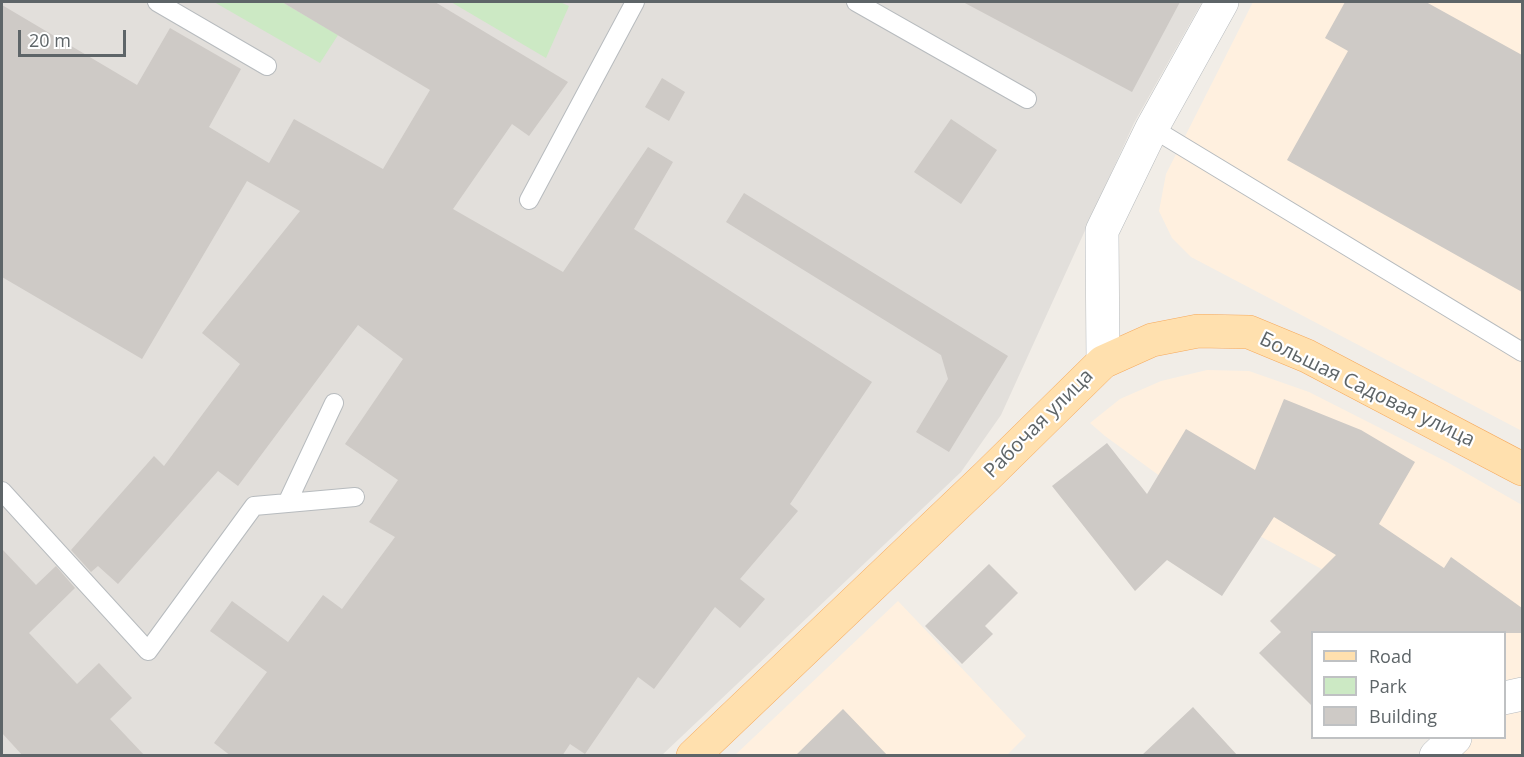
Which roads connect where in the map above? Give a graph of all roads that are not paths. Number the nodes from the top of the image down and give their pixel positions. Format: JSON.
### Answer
{"nodes":[{"id":1,"x":157,"y":2,"type":"edge"},
{"id":2,"x":635,"y":2,"type":"edge"},
{"id":3,"x":856,"y":2,"type":"edge"},
{"id":4,"x":1222,"y":2,"type":"edge"},
{"id":5,"x":267,"y":66,"type":"dead end"},
{"id":6,"x":1026,"y":99,"type":"dead end"},
{"id":7,"x":1152,"y":128,"type":"junction"},
{"id":8,"x":529,"y":200,"type":"dead end"},
{"id":9,"x":1522,"y":352,"type":"edge"},
{"id":10,"x":1103,"y":362,"type":"junction"},
{"id":11,"x":333,"y":403,"type":"dead end"},
{"id":12,"x":1522,"y":469,"type":"edge"},
{"id":13,"x":2,"y":491,"type":"edge"},
{"id":14,"x":355,"y":497,"type":"dead end"},
{"id":15,"x":288,"y":503,"type":"junction"},
{"id":16,"x":1522,"y":694,"type":"edge"},
{"id":17,"x":1506,"y":698,"type":"edge"},
{"id":18,"x":1454,"y":739,"type":"edge"},
{"id":19,"x":693,"y":756,"type":"edge"},
{"id":20,"x":1436,"y":756,"type":"edge"}],
"edges":[{"from":1,"to":5,"type":"lane"},
{"from":2,"to":8,"type":"lane"},
{"from":3,"to":6,"type":"lane"},
{"from":4,"to":7,"type":"street","name":"Рабочая улица"},
{"from":7,"to":9,"type":"lane"},
{"from":7,"to":10,"type":"street","name":"Рабочая улица"},
{"from":10,"to":12,"type":"main road","name":"Большая Садовая улица"},
{"from":10,"to":19,"type":"main road","name":"Рабочая улица"},
{"from":11,"to":15,"type":"lane"},
{"from":13,"to":15,"type":"lane"},
{"from":14,"to":15,"type":"lane"},
{"from":16,"to":17,"type":"street"},
{"from":18,"to":20,"type":"street"}]}
